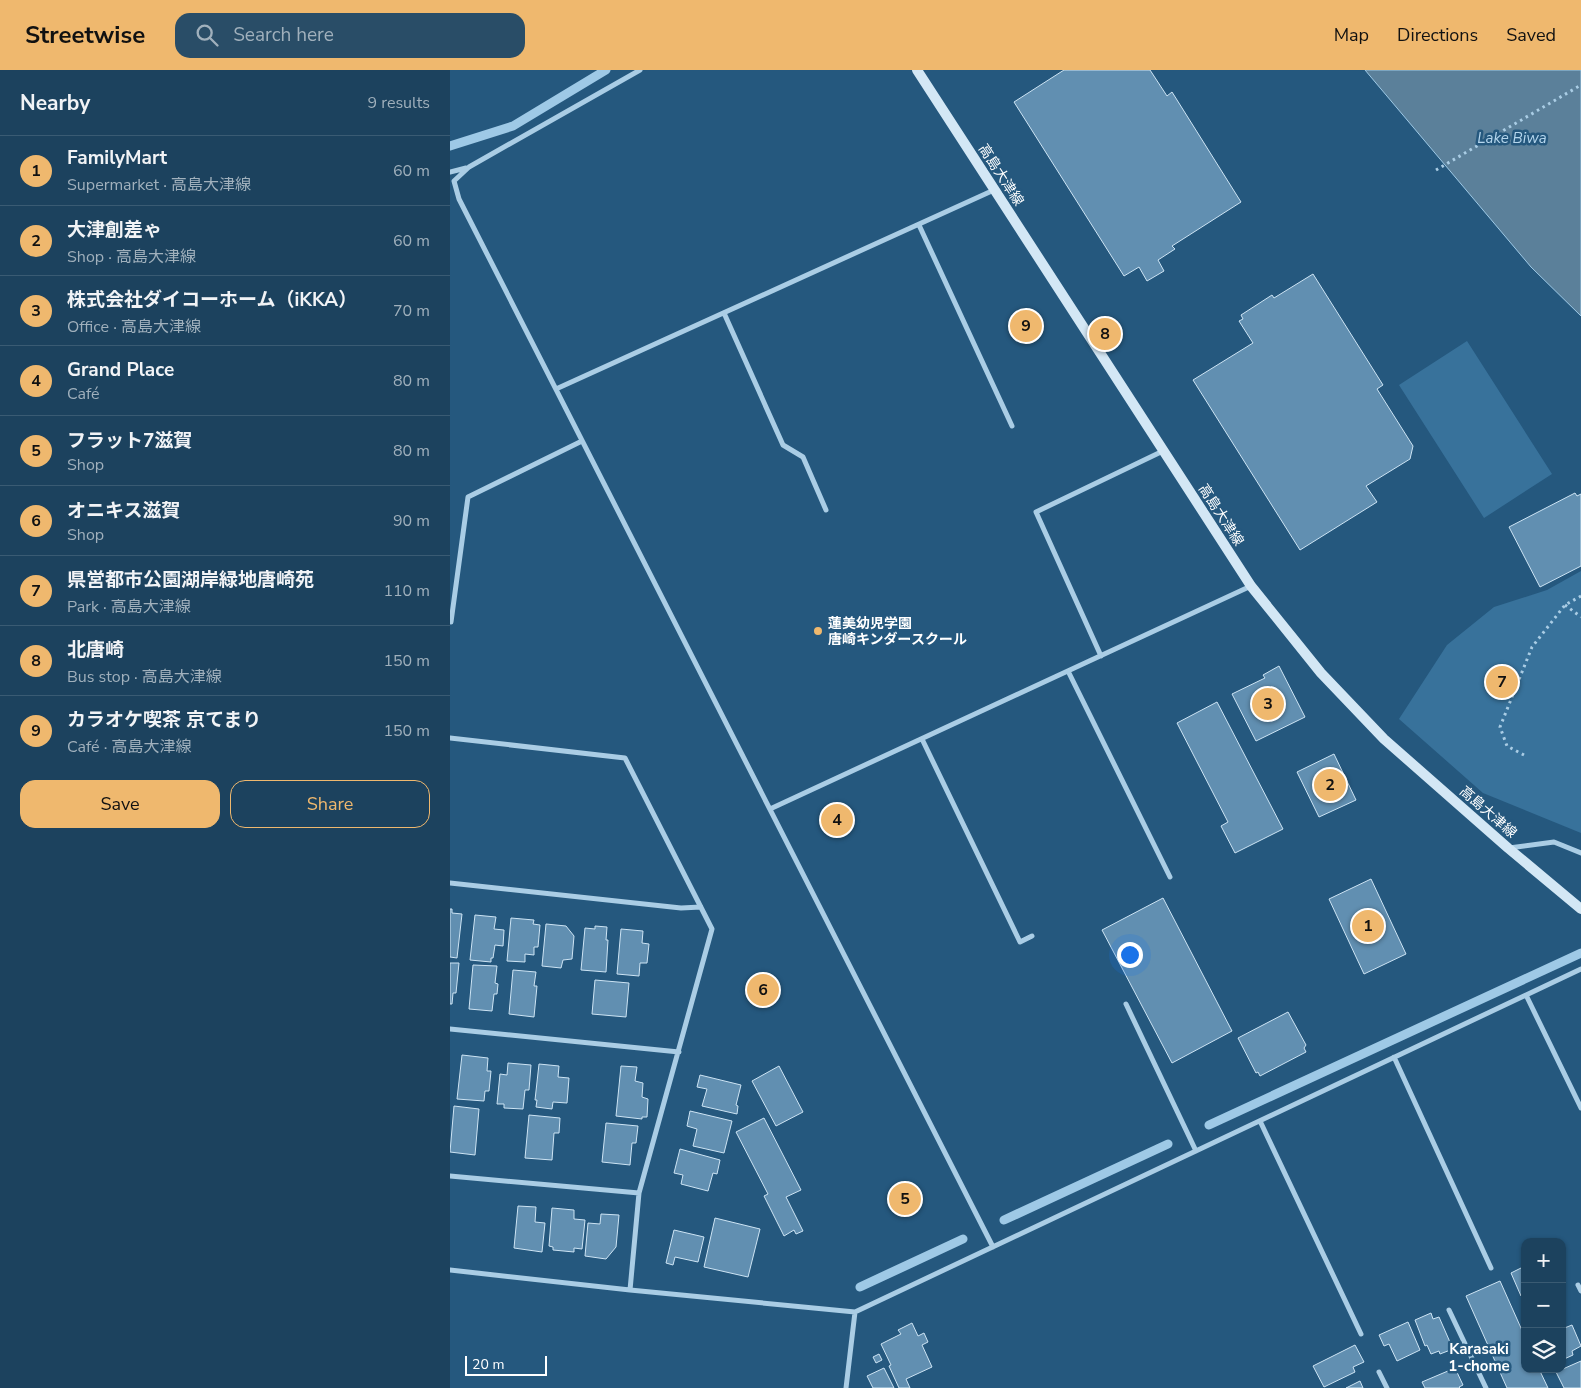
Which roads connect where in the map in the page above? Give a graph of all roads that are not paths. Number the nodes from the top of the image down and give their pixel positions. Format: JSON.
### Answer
{"nodes":[{"id":1,"x":640,"y":70,"type":"edge"},
{"id":2,"x":916,"y":70,"type":"edge"},
{"id":3,"x":469,"y":167,"type":"junction"},
{"id":4,"x":450,"y":172,"type":"edge"},
{"id":5,"x":994,"y":190,"type":"junction"},
{"id":6,"x":919,"y":225,"type":"junction"},
{"id":7,"x":724,"y":313,"type":"junction"},
{"id":8,"x":556,"y":389,"type":"junction"},
{"id":9,"x":1012,"y":426,"type":"dead end"},
{"id":10,"x":582,"y":441,"type":"junction"},
{"id":11,"x":1163,"y":451,"type":"junction"},
{"id":12,"x":826,"y":510,"type":"dead end"},
{"id":13,"x":453,"y":584,"type":"edge"},
{"id":14,"x":1251,"y":586,"type":"junction"},
{"id":15,"x":451,"y":622,"type":"edge"},
{"id":16,"x":1101,"y":656,"type":"junction"},
{"id":17,"x":1068,"y":671,"type":"junction"},
{"id":18,"x":450,"y":738,"type":"edge"},
{"id":19,"x":922,"y":739,"type":"junction"},
{"id":20,"x":770,"y":809,"type":"junction"},
{"id":21,"x":1508,"y":848,"type":"junction"},
{"id":22,"x":1581,"y":853,"type":"edge"},
{"id":23,"x":1170,"y":876,"type":"dead end"},
{"id":24,"x":450,"y":883,"type":"edge"},
{"id":25,"x":701,"y":907,"type":"junction"},
{"id":26,"x":1581,"y":909,"type":"edge"},
{"id":27,"x":1032,"y":936,"type":"dead end"},
{"id":28,"x":1581,"y":969,"type":"edge"},
{"id":29,"x":1526,"y":995,"type":"junction"},
{"id":30,"x":1126,"y":1004,"type":"dead end"},
{"id":31,"x":450,"y":1029,"type":"edge"},
{"id":32,"x":678,"y":1052,"type":"junction"},
{"id":33,"x":1394,"y":1057,"type":"junction"},
{"id":34,"x":1581,"y":1108,"type":"edge"},
{"id":35,"x":1260,"y":1121,"type":"junction"},
{"id":36,"x":1196,"y":1151,"type":"junction"},
{"id":37,"x":450,"y":1176,"type":"edge"},
{"id":38,"x":639,"y":1193,"type":"junction"},
{"id":39,"x":993,"y":1247,"type":"junction"},
{"id":40,"x":1490,"y":1268,"type":"dead end"},
{"id":41,"x":450,"y":1270,"type":"edge"},
{"id":42,"x":1578,"y":1285,"type":"dead end"},
{"id":43,"x":630,"y":1290,"type":"junction"},
{"id":44,"x":1581,"y":1291,"type":"edge"},
{"id":45,"x":1449,"y":1310,"type":"dead end"},
{"id":46,"x":854,"y":1312,"type":"junction"},
{"id":47,"x":1361,"y":1334,"type":"dead end"},
{"id":48,"x":1379,"y":1372,"type":"dead end"},
{"id":49,"x":846,"y":1388,"type":"edge"},
{"id":50,"x":1387,"y":1388,"type":"edge"},
{"id":51,"x":1486,"y":1388,"type":"edge"}],
"edges":[{"from":1,"to":3,"type":"street"},
{"from":2,"to":5,"type":"main road","name":"高島大津線"},
{"from":3,"to":4,"type":"street"},
{"from":3,"to":8,"type":"street"},
{"from":5,"to":6,"type":"street"},
{"from":5,"to":11,"type":"main road","name":"高島大津線"},
{"from":6,"to":7,"type":"street"},
{"from":6,"to":9,"type":"street"},
{"from":7,"to":8,"type":"street"},
{"from":7,"to":12,"type":"street"},
{"from":8,"to":10,"type":"street"},
{"from":10,"to":13,"type":"street"},
{"from":10,"to":20,"type":"street"},
{"from":11,"to":14,"type":"main road","name":"高島大津線"},
{"from":11,"to":16,"type":"street"},
{"from":13,"to":15,"type":"street"},
{"from":14,"to":16,"type":"street"},
{"from":14,"to":21,"type":"main road","name":"高島大津線"},
{"from":16,"to":17,"type":"street"},
{"from":17,"to":19,"type":"street"},
{"from":17,"to":23,"type":"street"},
{"from":18,"to":25,"type":"street"},
{"from":19,"to":20,"type":"street"},
{"from":19,"to":27,"type":"street"},
{"from":20,"to":39,"type":"street"},
{"from":21,"to":22,"type":"street"},
{"from":21,"to":26,"type":"main road","name":"高島大津線"},
{"from":24,"to":25,"type":"street"},
{"from":25,"to":32,"type":"street"},
{"from":28,"to":29,"type":"street"},
{"from":29,"to":33,"type":"street"},
{"from":29,"to":34,"type":"street"},
{"from":30,"to":36,"type":"street"},
{"from":31,"to":32,"type":"street"},
{"from":32,"to":38,"type":"street"},
{"from":33,"to":35,"type":"street"},
{"from":33,"to":40,"type":"street"},
{"from":35,"to":36,"type":"street"},
{"from":35,"to":47,"type":"street"},
{"from":36,"to":39,"type":"street"},
{"from":37,"to":38,"type":"street"},
{"from":38,"to":43,"type":"street"},
{"from":39,"to":46,"type":"street"},
{"from":41,"to":43,"type":"street"},
{"from":42,"to":44,"type":"street"},
{"from":43,"to":46,"type":"street"},
{"from":45,"to":51,"type":"street"},
{"from":46,"to":49,"type":"street"},
{"from":48,"to":50,"type":"street"}]}
